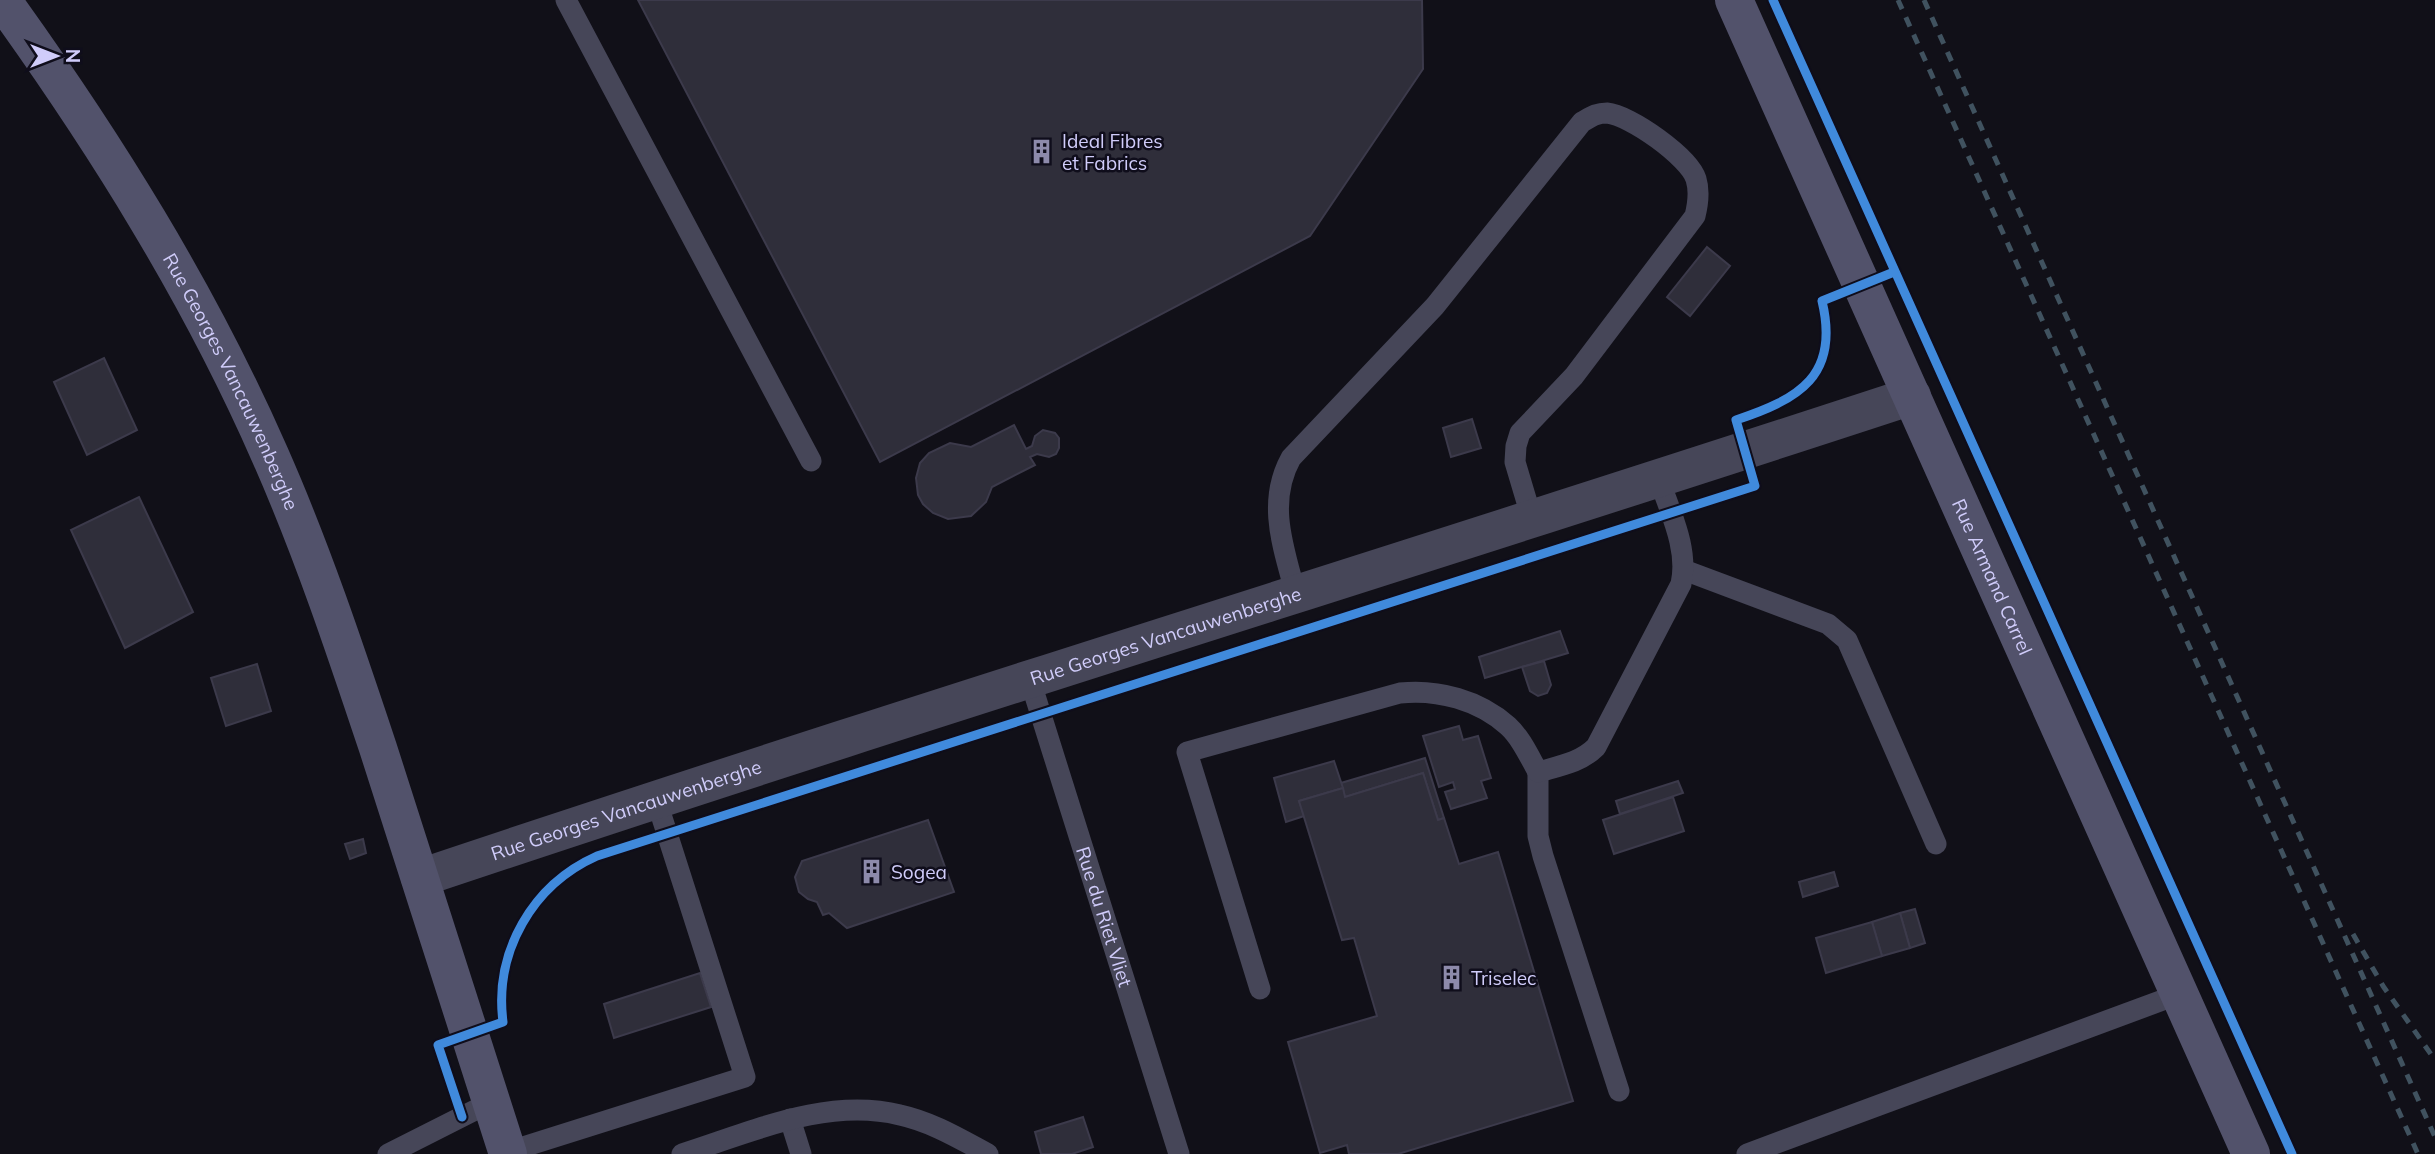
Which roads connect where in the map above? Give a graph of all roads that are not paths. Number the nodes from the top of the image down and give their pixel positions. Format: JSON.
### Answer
{"nodes":[{"id":1,"x":2,"y":0,"type":"edge"},
{"id":2,"x":566,"y":0,"type":"edge"},
{"id":3,"x":1734,"y":0,"type":"edge"},
{"id":4,"x":1912,"y":396,"type":"junction"},
{"id":5,"x":811,"y":461,"type":"dead end"},
{"id":6,"x":1659,"y":479,"type":"junction"},
{"id":7,"x":1532,"y":519,"type":"junction"},
{"id":8,"x":1684,"y":570,"type":"junction"},
{"id":9,"x":1296,"y":595,"type":"junction"},
{"id":10,"x":1030,"y":680,"type":"junction"},
{"id":11,"x":1538,"y":772,"type":"junction"},
{"id":12,"x":656,"y":799,"type":"junction"},
{"id":13,"x":1936,"y":844,"type":"dead end"},
{"id":14,"x":420,"y":878,"type":"junction"},
{"id":15,"x":1260,"y":989,"type":"dead end"},
{"id":16,"x":2179,"y":994,"type":"junction"},
{"id":17,"x":1619,"y":1091,"type":"dead end"},
{"id":18,"x":491,"y":1102,"type":"junction"},
{"id":19,"x":790,"y":1119,"type":"junction"},
{"id":20,"x":508,"y":1153,"type":"edge"},
{"id":21,"x":388,"y":1154,"type":"edge"},
{"id":22,"x":682,"y":1154,"type":"edge"},
{"id":23,"x":801,"y":1154,"type":"edge"},
{"id":24,"x":988,"y":1154,"type":"edge"},
{"id":25,"x":1179,"y":1154,"type":"edge"},
{"id":26,"x":1747,"y":1154,"type":"edge"},
{"id":27,"x":2251,"y":1154,"type":"edge"}],
"edges":[{"from":1,"to":14,"type":"street","name":"Rue Georges Vancauwenberghe"},
{"from":2,"to":5,"type":"lane"},
{"from":3,"to":4,"type":"street","name":"Rue Armand Carrel"},
{"from":4,"to":6,"type":"street","name":"Rue Georges Vancauwenberghe"},
{"from":4,"to":16,"type":"street","name":"Rue Armand Carrel"},
{"from":6,"to":7,"type":"street","name":"Rue Georges Vancauwenberghe"},
{"from":6,"to":8,"type":"lane"},
{"from":7,"to":9,"type":"street","name":"Rue Georges Vancauwenberghe"},
{"from":7,"to":9,"type":"lane"},
{"from":8,"to":11,"type":"lane"},
{"from":8,"to":13,"type":"lane"},
{"from":9,"to":10,"type":"street","name":"Rue Georges Vancauwenberghe"},
{"from":10,"to":12,"type":"street","name":"Rue Georges Vancauwenberghe"},
{"from":10,"to":25,"type":"lane","name":"Rue du Riet Vliet"},
{"from":11,"to":15,"type":"lane"},
{"from":11,"to":17,"type":"lane"},
{"from":12,"to":14,"type":"street","name":"Rue Georges Vancauwenberghe"},
{"from":12,"to":20,"type":"lane"},
{"from":14,"to":18,"type":"street","name":"Rue Georges Vancauwenberghe"},
{"from":16,"to":26,"type":"lane"},
{"from":16,"to":27,"type":"street","name":"Rue Armand Carrel"},
{"from":18,"to":20,"type":"street","name":"Rue Georges Vancauwenberghe"},
{"from":18,"to":21,"type":"lane"},
{"from":19,"to":22,"type":"lane"},
{"from":19,"to":23,"type":"lane"},
{"from":19,"to":24,"type":"lane"}]}
